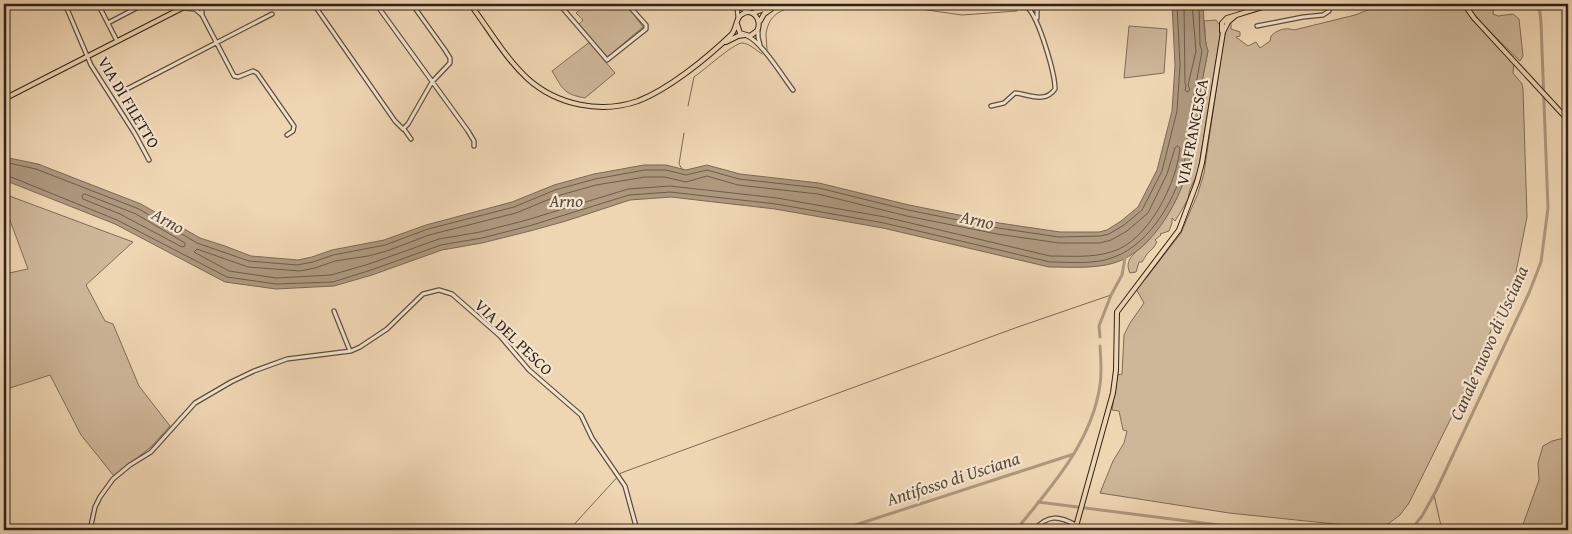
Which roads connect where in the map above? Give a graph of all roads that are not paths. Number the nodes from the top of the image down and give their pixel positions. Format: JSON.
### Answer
{"nodes":[{"id":1,"x":65,"y":4,"type":"edge"},
{"id":2,"x":98,"y":4,"type":"edge"},
{"id":3,"x":144,"y":4,"type":"edge"},
{"id":4,"x":190,"y":4,"type":"edge"},
{"id":5,"x":196,"y":4,"type":"edge"},
{"id":6,"x":315,"y":4,"type":"edge"},
{"id":7,"x":324,"y":4,"type":"edge"},
{"id":8,"x":376,"y":4,"type":"edge"},
{"id":9,"x":412,"y":4,"type":"edge"},
{"id":10,"x":470,"y":4,"type":"edge"},
{"id":11,"x":559,"y":4,"type":"edge"},
{"id":12,"x":631,"y":4,"type":"edge"},
{"id":13,"x":738,"y":4,"type":"edge"},
{"id":14,"x":778,"y":4,"type":"edge"},
{"id":15,"x":941,"y":4,"type":"edge"},
{"id":16,"x":995,"y":4,"type":"edge"},
{"id":17,"x":1004,"y":4,"type":"edge"},
{"id":18,"x":1020,"y":4,"type":"edge"},
{"id":19,"x":1038,"y":4,"type":"edge"},
{"id":20,"x":1065,"y":4,"type":"edge"},
{"id":21,"x":1120,"y":4,"type":"edge"},
{"id":22,"x":1272,"y":4,"type":"edge"},
{"id":23,"x":1329,"y":4,"type":"edge"},
{"id":24,"x":1464,"y":4,"type":"edge"},
{"id":25,"x":202,"y":5,"type":"edge"},
{"id":26,"x":182,"y":8,"type":"junction"},
{"id":27,"x":1028,"y":8,"type":"junction"},
{"id":28,"x":317,"y":9,"type":"junction"},
{"id":29,"x":199,"y":12,"type":"junction"},
{"id":30,"x":751,"y":13,"type":"junction"},
{"id":31,"x":272,"y":14,"type":"dead end"},
{"id":32,"x":202,"y":15,"type":"junction"},
{"id":33,"x":760,"y":21,"type":"junction"},
{"id":34,"x":737,"y":22,"type":"junction"},
{"id":35,"x":108,"y":23,"type":"junction"},
{"id":36,"x":1038,"y":24,"type":"junction"},
{"id":37,"x":1257,"y":26,"type":"dead end"},
{"id":38,"x":758,"y":30,"type":"junction"},
{"id":39,"x":747,"y":36,"type":"junction"},
{"id":40,"x":117,"y":41,"type":"junction"},
{"id":41,"x":216,"y":42,"type":"junction"},
{"id":42,"x":716,"y":49,"type":"junction"},
{"id":43,"x":763,"y":50,"type":"junction"},
{"id":44,"x":87,"y":56,"type":"junction"},
{"id":45,"x":432,"y":82,"type":"junction"},
{"id":46,"x":125,"y":90,"type":"dead end"},
{"id":47,"x":794,"y":90,"type":"dead end"},
{"id":48,"x":4,"y":99,"type":"edge"},
{"id":49,"x":991,"y":106,"type":"dead end"},
{"id":50,"x":1568,"y":120,"type":"edge"},
{"id":51,"x":404,"y":129,"type":"junction"},
{"id":52,"x":287,"y":135,"type":"dead end"},
{"id":53,"x":412,"y":139,"type":"dead end"},
{"id":54,"x":474,"y":146,"type":"dead end"},
{"id":55,"x":150,"y":160,"type":"dead end"},
{"id":56,"x":334,"y":311,"type":"dead end"},
{"id":57,"x":350,"y":351,"type":"junction"},
{"id":58,"x":1076,"y":526,"type":"edge"},
{"id":59,"x":90,"y":530,"type":"edge"},
{"id":60,"x":638,"y":530,"type":"edge"},
{"id":61,"x":1034,"y":530,"type":"edge"}],
"edges":[{"from":1,"to":44,"type":"street","name":"VIA DI FILETTO"},
{"from":2,"to":35,"type":"street"},
{"from":3,"to":35,"type":"street"},
{"from":4,"to":26,"type":"main road"},
{"from":5,"to":29,"type":"street"},
{"from":6,"to":28,"type":"street"},
{"from":7,"to":28,"type":"street"},
{"from":8,"to":45,"type":"street"},
{"from":9,"to":45,"type":"street"},
{"from":10,"to":42,"type":"main road"},
{"from":11,"to":12,"type":"street"},
{"from":13,"to":30,"type":"street"},
{"from":13,"to":34,"type":"street"},
{"from":14,"to":30,"type":"main road"},
{"from":14,"to":33,"type":"main road"},
{"from":15,"to":16,"type":"main road"},
{"from":16,"to":17,"type":"main road"},
{"from":18,"to":27,"type":"main road"},
{"from":19,"to":27,"type":"main road"},
{"from":19,"to":36,"type":"street"},
{"from":20,"to":21,"type":"main road"},
{"from":22,"to":58,"type":"main road","name":"VIA FRANCESCA"},
{"from":23,"to":37,"type":"street"},
{"from":24,"to":50,"type":"main road"},
{"from":25,"to":32,"type":"street"},
{"from":26,"to":29,"type":"street"},
{"from":26,"to":40,"type":"main road"},
{"from":27,"to":36,"type":"street"},
{"from":28,"to":51,"type":"street"},
{"from":29,"to":32,"type":"street"},
{"from":30,"to":33,"type":"main road"},
{"from":30,"to":34,"type":"main road"},
{"from":31,"to":41,"type":"street"},
{"from":32,"to":41,"type":"street"},
{"from":33,"to":38,"type":"main road"},
{"from":34,"to":39,"type":"main road"},
{"from":34,"to":42,"type":"main road"},
{"from":35,"to":40,"type":"street"},
{"from":36,"to":49,"type":"street"},
{"from":38,"to":39,"type":"main road"},
{"from":38,"to":43,"type":"street"},
{"from":39,"to":42,"type":"main road"},
{"from":39,"to":43,"type":"street"},
{"from":40,"to":44,"type":"main road"},
{"from":41,"to":46,"type":"street"},
{"from":41,"to":52,"type":"street"},
{"from":43,"to":47,"type":"street"},
{"from":44,"to":48,"type":"main road"},
{"from":44,"to":55,"type":"street","name":"VIA DI FILETTO"},
{"from":45,"to":51,"type":"street"},
{"from":45,"to":54,"type":"street"},
{"from":51,"to":53,"type":"street"},
{"from":56,"to":57,"type":"street"},
{"from":57,"to":59,"type":"street","name":"VIA DEL PESCO"},
{"from":57,"to":60,"type":"street","name":"VIA DEL PESCO"},
{"from":58,"to":61,"type":"street"}]}
